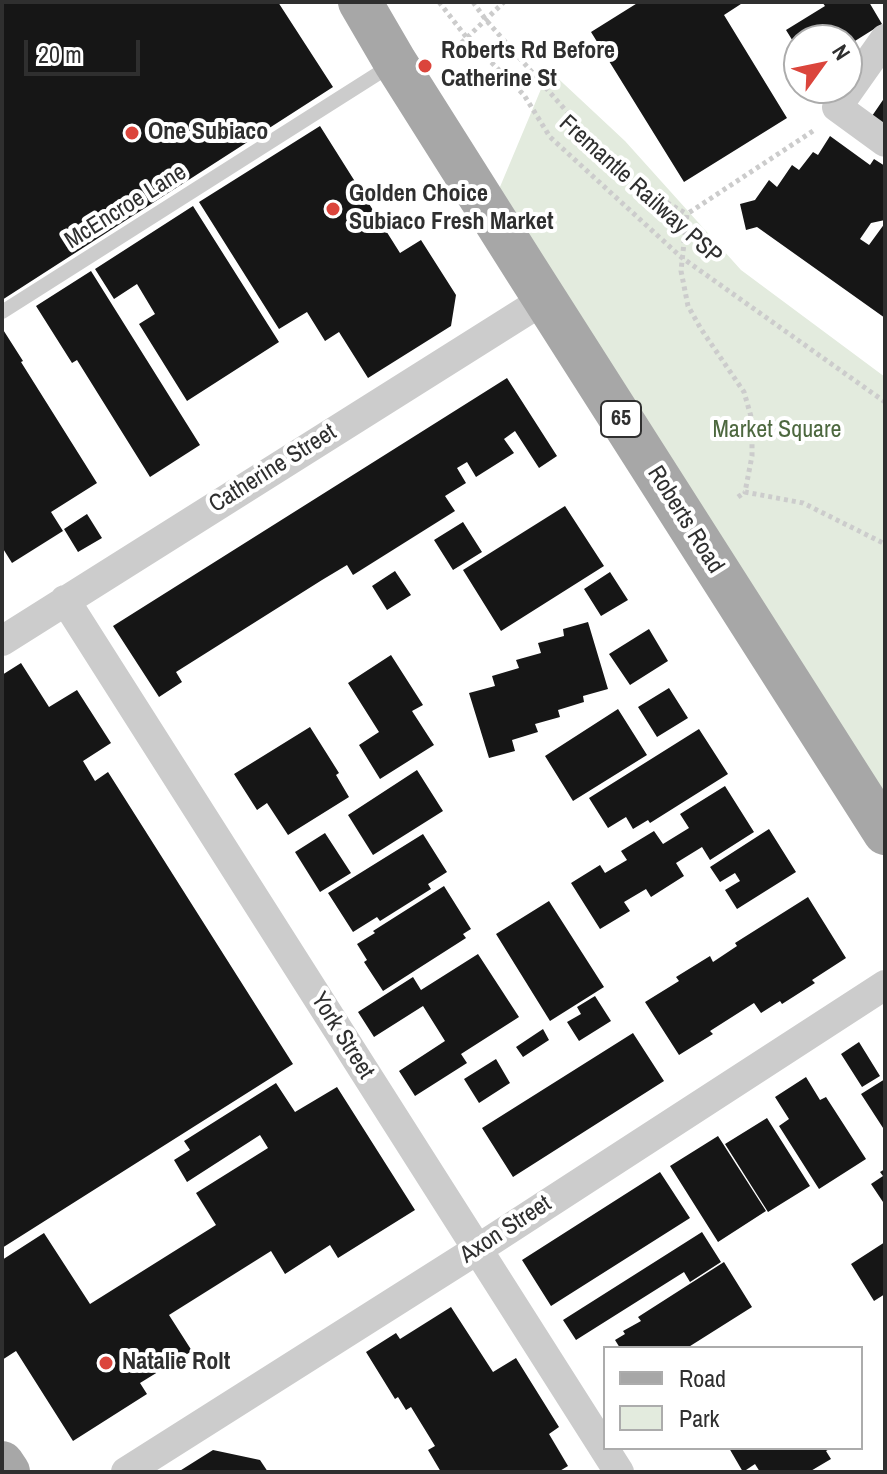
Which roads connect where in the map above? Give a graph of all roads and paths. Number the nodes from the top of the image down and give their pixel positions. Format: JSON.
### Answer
{"nodes":[{"id":1,"x":360,"y":2,"type":"edge"},
{"id":2,"x":439,"y":2,"type":"edge"},
{"id":3,"x":473,"y":2,"type":"edge"},
{"id":4,"x":504,"y":2,"type":"edge"},
{"id":5,"x":486,"y":20,"type":"junction"},
{"id":6,"x":467,"y":38,"type":"junction"},
{"id":7,"x":885,"y":39,"type":"edge"},
{"id":8,"x":450,"y":54,"type":"dead end"},
{"id":9,"x":395,"y":62,"type":"junction"},
{"id":10,"x":837,"y":107,"type":"junction"},
{"id":11,"x":885,"y":142,"type":"edge"},
{"id":12,"x":687,"y":214,"type":"junction"},
{"id":13,"x":681,"y":257,"type":"junction"},
{"id":14,"x":545,"y":299,"type":"junction"},
{"id":15,"x":2,"y":312,"type":"edge"},
{"id":16,"x":885,"y":402,"type":"edge"},
{"id":17,"x":745,"y":492,"type":"junction"},
{"id":18,"x":738,"y":497,"type":"dead end"},
{"id":19,"x":885,"y":544,"type":"edge"},
{"id":20,"x":65,"y":600,"type":"junction"},
{"id":21,"x":2,"y":641,"type":"edge"},
{"id":22,"x":885,"y":833,"type":"edge"},
{"id":23,"x":885,"y":985,"type":"edge"},
{"id":24,"x":478,"y":1249,"type":"junction"},
{"id":25,"x":603,"y":1447,"type":"edge"},
{"id":26,"x":605,"y":1450,"type":"edge"},
{"id":27,"x":2,"y":1463,"type":"edge"},
{"id":28,"x":8,"y":1472,"type":"edge"},
{"id":29,"x":126,"y":1472,"type":"edge"},
{"id":30,"x":619,"y":1472,"type":"edge"}],
"edges":[{"from":1,"to":9,"type":"main road","name":"Roberts Road","number":"65"},
{"from":2,"to":6,"type":"path","name":"Fremantle Railway PSP"},
{"from":3,"to":5,"type":"path"},
{"from":4,"to":5,"type":"path"},
{"from":5,"to":6,"type":"path"},
{"from":5,"to":12,"type":"path"},
{"from":6,"to":8,"type":"path"},
{"from":6,"to":13,"type":"path","name":"Fremantle Railway PSP"},
{"from":7,"to":10,"type":"street"},
{"from":9,"to":14,"type":"main road","name":"Roberts Road","number":"65"},
{"from":9,"to":15,"type":"lane","name":"McEncroe Lane"},
{"from":10,"to":11,"type":"street"},
{"from":10,"to":12,"type":"path"},
{"from":12,"to":13,"type":"path"},
{"from":13,"to":16,"type":"path","name":"Fremantle Railway PSP"},
{"from":13,"to":17,"type":"path"},
{"from":14,"to":20,"type":"street","name":"Catherine Street"},
{"from":14,"to":22,"type":"main road","name":"Roberts Road","number":"65"},
{"from":17,"to":18,"type":"path"},
{"from":17,"to":19,"type":"path"},
{"from":20,"to":21,"type":"street","name":"Catherine Street"},
{"from":20,"to":24,"type":"street","name":"York Street"},
{"from":23,"to":24,"type":"street","name":"Axon Street"},
{"from":24,"to":25,"type":"street","name":"York Street"},
{"from":24,"to":29,"type":"street","name":"Axon Street"},
{"from":26,"to":30,"type":"street","name":"York Street"},
{"from":27,"to":28,"type":"main road"}]}
